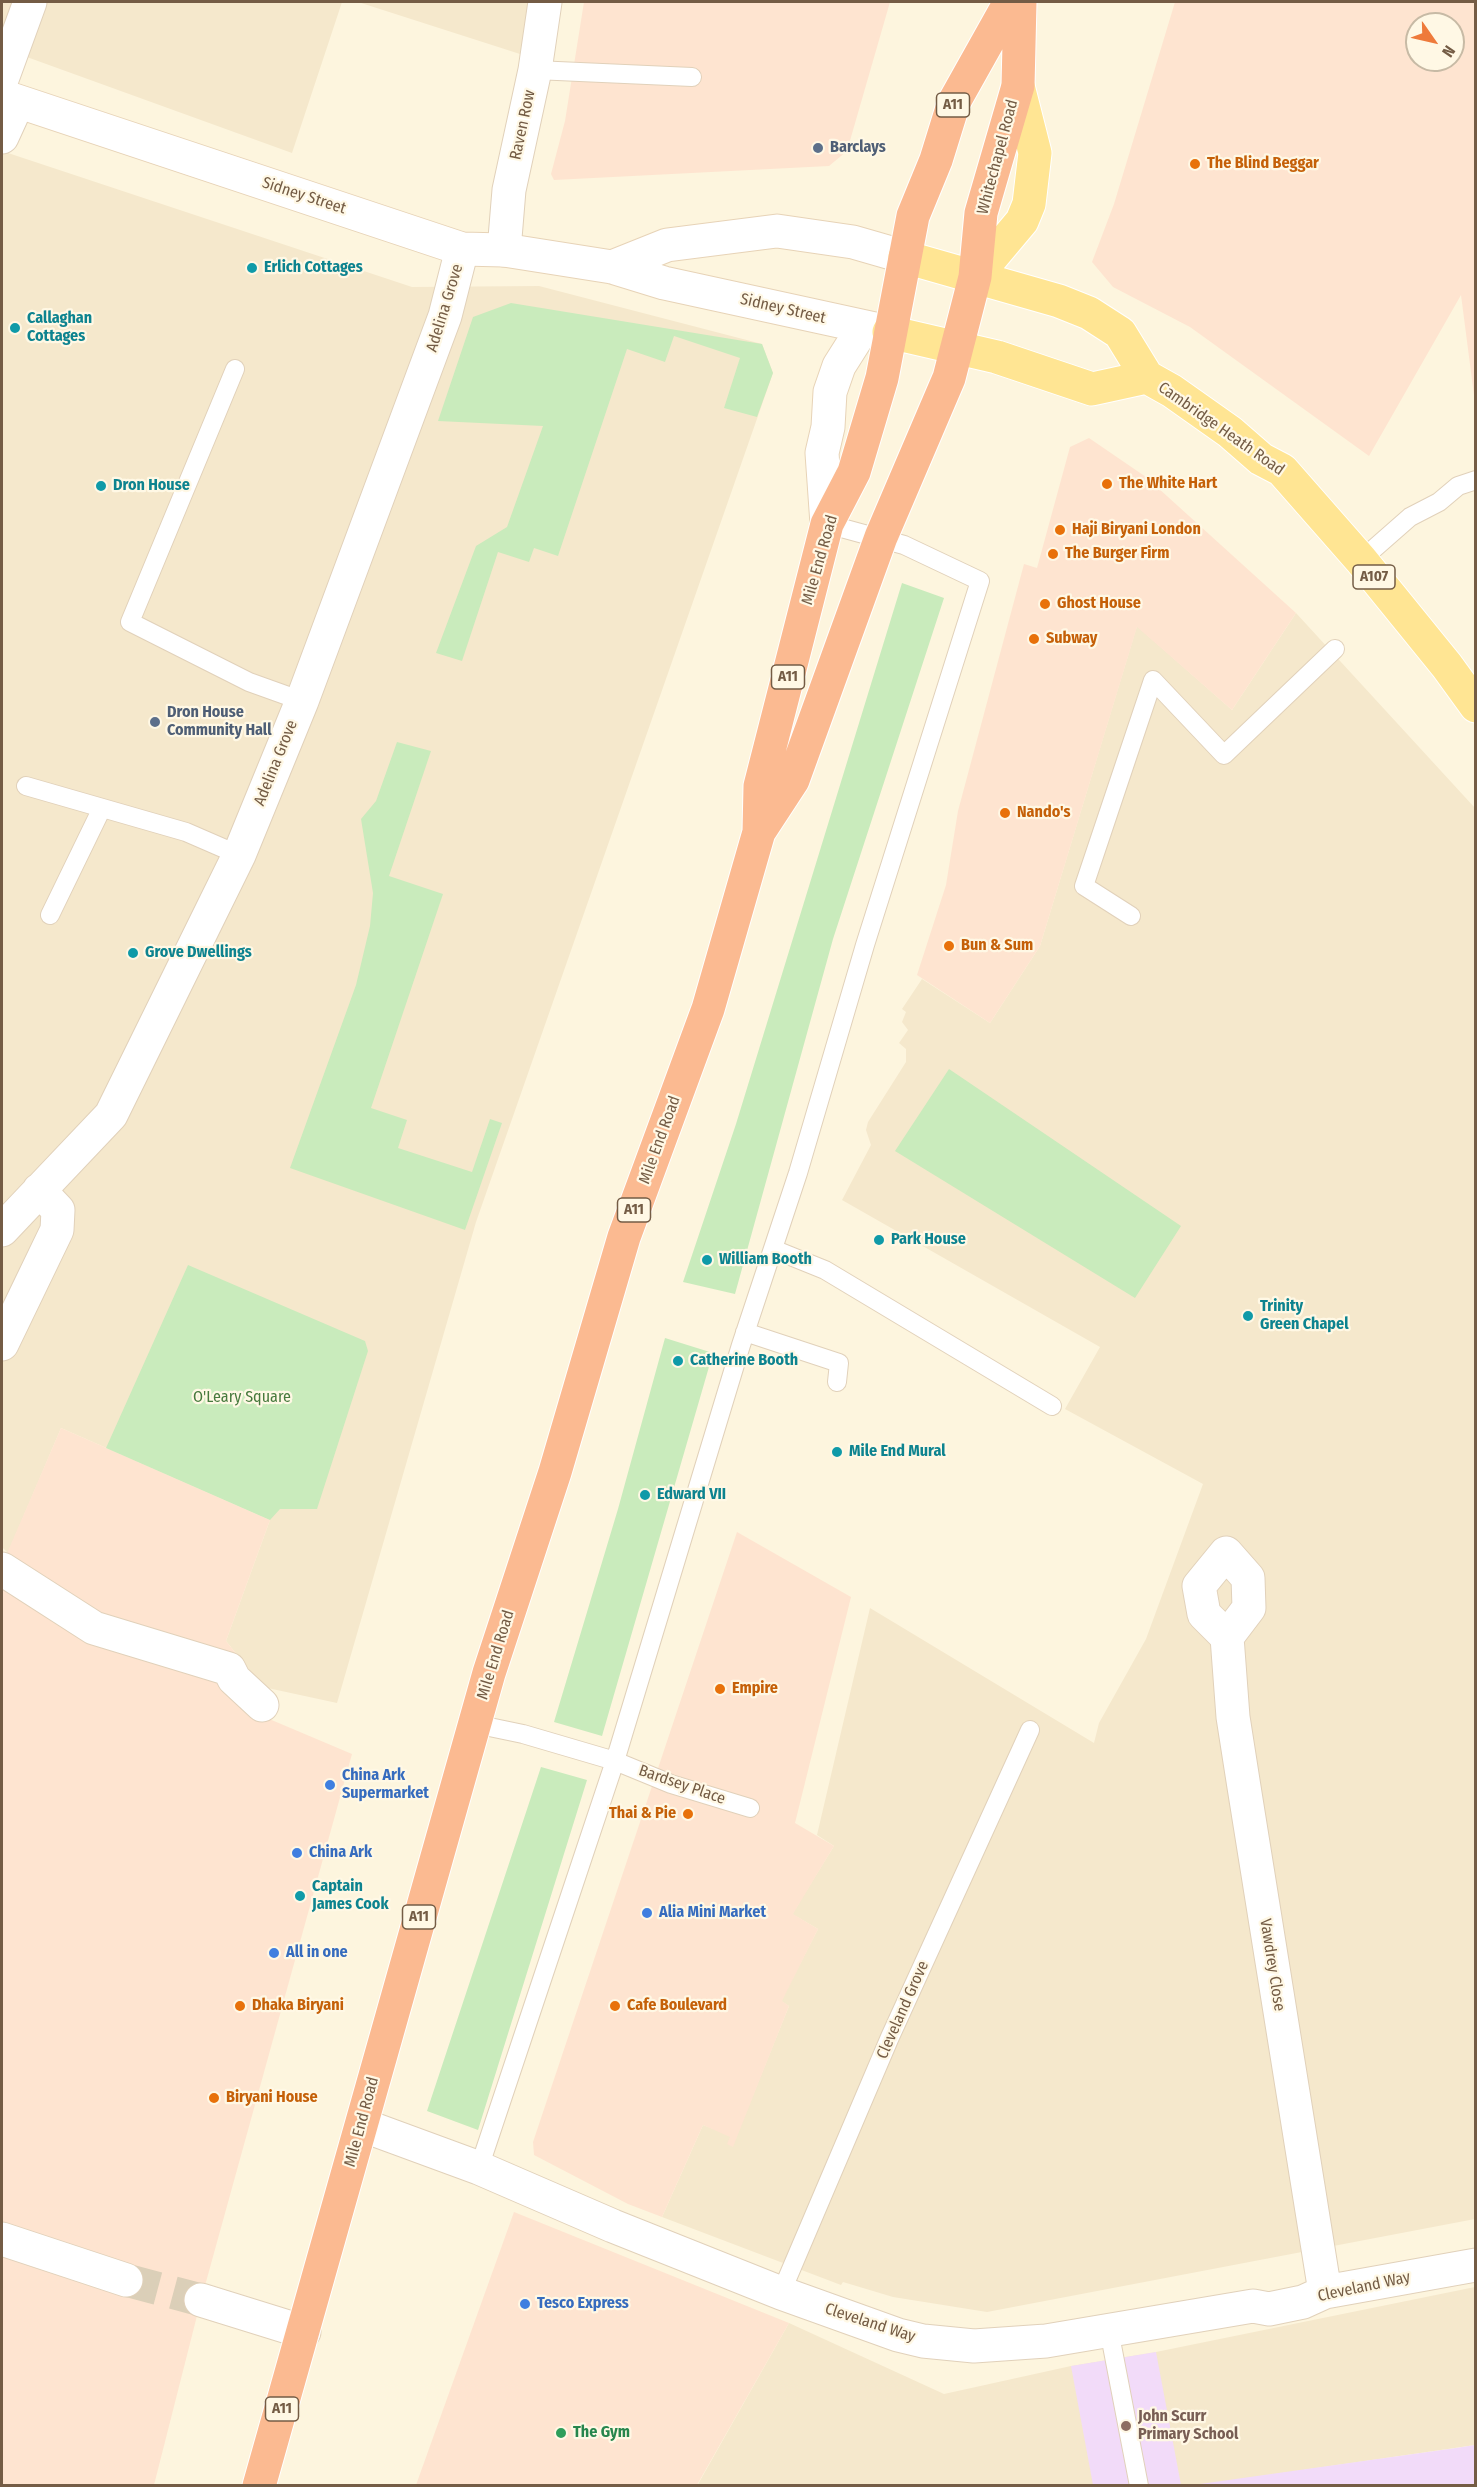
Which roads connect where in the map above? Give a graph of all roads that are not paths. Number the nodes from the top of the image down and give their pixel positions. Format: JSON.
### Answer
{"nodes":[{"id":1,"x":30,"y":2,"type":"edge"},
{"id":2,"x":545,"y":2,"type":"edge"},
{"id":3,"x":1010,"y":2,"type":"edge"},
{"id":4,"x":1020,"y":2,"type":"edge"},
{"id":5,"x":535,"y":70,"type":"junction"},
{"id":6,"x":692,"y":77,"type":"dead end"},
{"id":7,"x":7,"y":92,"type":"edge"},
{"id":8,"x":2,"y":137,"type":"edge"},
{"id":9,"x":462,"y":249,"type":"junction"},
{"id":10,"x":504,"y":250,"type":"junction"},
{"id":11,"x":904,"y":257,"type":"junction"},
{"id":12,"x":612,"y":267,"type":"junction"},
{"id":13,"x":975,"y":278,"type":"junction"},
{"id":14,"x":876,"y":330,"type":"junction"},
{"id":15,"x":956,"y":346,"type":"junction"},
{"id":16,"x":235,"y":369,"type":"dead end"},
{"id":17,"x":1147,"y":377,"type":"junction"},
{"id":18,"x":1476,"y":480,"type":"edge"},
{"id":19,"x":827,"y":524,"type":"junction"},
{"id":20,"x":881,"y":537,"type":"junction"},
{"id":21,"x":1361,"y":560,"type":"junction"},
{"id":22,"x":1335,"y":649,"type":"dead end"},
{"id":23,"x":302,"y":701,"type":"junction"},
{"id":24,"x":1476,"y":706,"type":"edge"},
{"id":25,"x":26,"y":786,"type":"dead end"},
{"id":26,"x":102,"y":808,"type":"junction"},
{"id":27,"x":759,"y":832,"type":"junction"},
{"id":28,"x":239,"y":855,"type":"junction"},
{"id":29,"x":50,"y":915,"type":"dead end"},
{"id":30,"x":1131,"y":916,"type":"dead end"},
{"id":31,"x":39,"y":1190,"type":"junction"},
{"id":32,"x":2,"y":1230,"type":"edge"},
{"id":33,"x":773,"y":1249,"type":"junction"},
{"id":34,"x":745,"y":1332,"type":"junction"},
{"id":35,"x":2,"y":1344,"type":"edge"},
{"id":36,"x":837,"y":1382,"type":"dead end"},
{"id":37,"x":1052,"y":1406,"type":"dead end"},
{"id":38,"x":2,"y":1569,"type":"edge"},
{"id":39,"x":1227,"y":1637,"type":"dead end"},
{"id":40,"x":262,"y":1705,"type":"dead end"},
{"id":41,"x":475,"y":1724,"type":"junction"},
{"id":42,"x":1030,"y":1730,"type":"dead end"},
{"id":43,"x":615,"y":1761,"type":"junction"},
{"id":44,"x":750,"y":1808,"type":"dead end"},
{"id":45,"x":362,"y":2125,"type":"junction"},
{"id":46,"x":479,"y":2168,"type":"junction"},
{"id":47,"x":2,"y":2239,"type":"edge"},
{"id":48,"x":1476,"y":2265,"type":"edge"},
{"id":49,"x":126,"y":2280,"type":"tunnel mouth"},
{"id":50,"x":1325,"y":2292,"type":"junction"},
{"id":51,"x":781,"y":2293,"type":"junction"},
{"id":52,"x":201,"y":2300,"type":"tunnel mouth"},
{"id":53,"x":1109,"y":2330,"type":"junction"},
{"id":54,"x":304,"y":2332,"type":"junction"},
{"id":55,"x":259,"y":2486,"type":"edge"},
{"id":56,"x":1139,"y":2486,"type":"edge"}],
"edges":[{"from":1,"to":7,"type":"street"},
{"from":2,"to":5,"type":"street","name":"Raven Row"},
{"from":3,"to":11,"type":"highway","number":"A11"},
{"from":4,"to":13,"type":"highway","name":"Whitechapel Road","number":"A11"},
{"from":5,"to":6,"type":"lane"},
{"from":5,"to":10,"type":"street","name":"Raven Row"},
{"from":7,"to":8,"type":"street"},
{"from":7,"to":9,"type":"street","name":"Sidney Street"},
{"from":9,"to":10,"type":"street","name":"Sidney Street"},
{"from":9,"to":23,"type":"street","name":"Adelina Grove"},
{"from":10,"to":12,"type":"street","name":"Sidney Street"},
{"from":11,"to":12,"type":"street"},
{"from":11,"to":13,"type":"main road","name":"Cambridge Heath Road","number":"A107"},
{"from":11,"to":14,"type":"highway","name":"Mile End Road","number":"A11"},
{"from":12,"to":14,"type":"street","name":"Sidney Street"},
{"from":13,"to":15,"type":"highway","name":"Whitechapel Road","number":"A11"},
{"from":13,"to":17,"type":"main road","name":"Cambridge Heath Road","number":"A107"},
{"from":14,"to":15,"type":"main road","name":"Sidney Street"},
{"from":14,"to":19,"type":"highway","name":"Mile End Road","number":"A11"},
{"from":14,"to":19,"type":"street","number":"A11"},
{"from":15,"to":17,"type":"main road","name":"Cambridge Heath Road"},
{"from":15,"to":20,"type":"highway","name":"Mile End Road","number":"A11"},
{"from":16,"to":23,"type":"lane"},
{"from":17,"to":21,"type":"main road","name":"Cambridge Heath Road","number":"A107"},
{"from":18,"to":21,"type":"lane"},
{"from":19,"to":20,"type":"lane"},
{"from":19,"to":27,"type":"highway","name":"Mile End Road","number":"A11"},
{"from":20,"to":27,"type":"highway","name":"Mile End Road","number":"A11"},
{"from":20,"to":33,"type":"lane"},
{"from":21,"to":24,"type":"main road","name":"Cambridge Heath Road","number":"A107"},
{"from":22,"to":30,"type":"lane"},
{"from":23,"to":28,"type":"street","name":"Adelina Grove"},
{"from":25,"to":26,"type":"lane"},
{"from":26,"to":28,"type":"lane"},
{"from":26,"to":29,"type":"lane"},
{"from":27,"to":41,"type":"highway","name":"Mile End Road","number":"A11"},
{"from":28,"to":31,"type":"street","name":"Adelina Grove"},
{"from":31,"to":32,"type":"street","name":"Adelina Grove"},
{"from":31,"to":35,"type":"street"},
{"from":33,"to":34,"type":"lane"},
{"from":33,"to":37,"type":"lane"},
{"from":34,"to":36,"type":"lane"},
{"from":34,"to":43,"type":"lane"},
{"from":38,"to":40,"type":"street"},
{"from":39,"to":50,"type":"street","name":"Vawdrey Close"},
{"from":41,"to":43,"type":"lane","name":"Bardsey Place"},
{"from":41,"to":45,"type":"highway","name":"Mile End Road","number":"A11"},
{"from":42,"to":51,"type":"lane","name":"Cleveland Grove"},
{"from":43,"to":44,"type":"lane","name":"Bardsey Place"},
{"from":43,"to":46,"type":"lane"},
{"from":45,"to":46,"type":"street","name":"Cleveland Way"},
{"from":45,"to":54,"type":"highway","name":"Mile End Road","number":"A11"},
{"from":46,"to":51,"type":"street","name":"Cleveland Way"},
{"from":47,"to":49,"type":"street"},
{"from":48,"to":50,"type":"street","name":"Cleveland Way"},
{"from":50,"to":53,"type":"street","name":"Cleveland Way"},
{"from":51,"to":53,"type":"street","name":"Cleveland Way"},
{"from":52,"to":54,"type":"street"},
{"from":53,"to":56,"type":"lane"},
{"from":54,"to":55,"type":"highway","name":"Mile End Road","number":"A11"}]}
